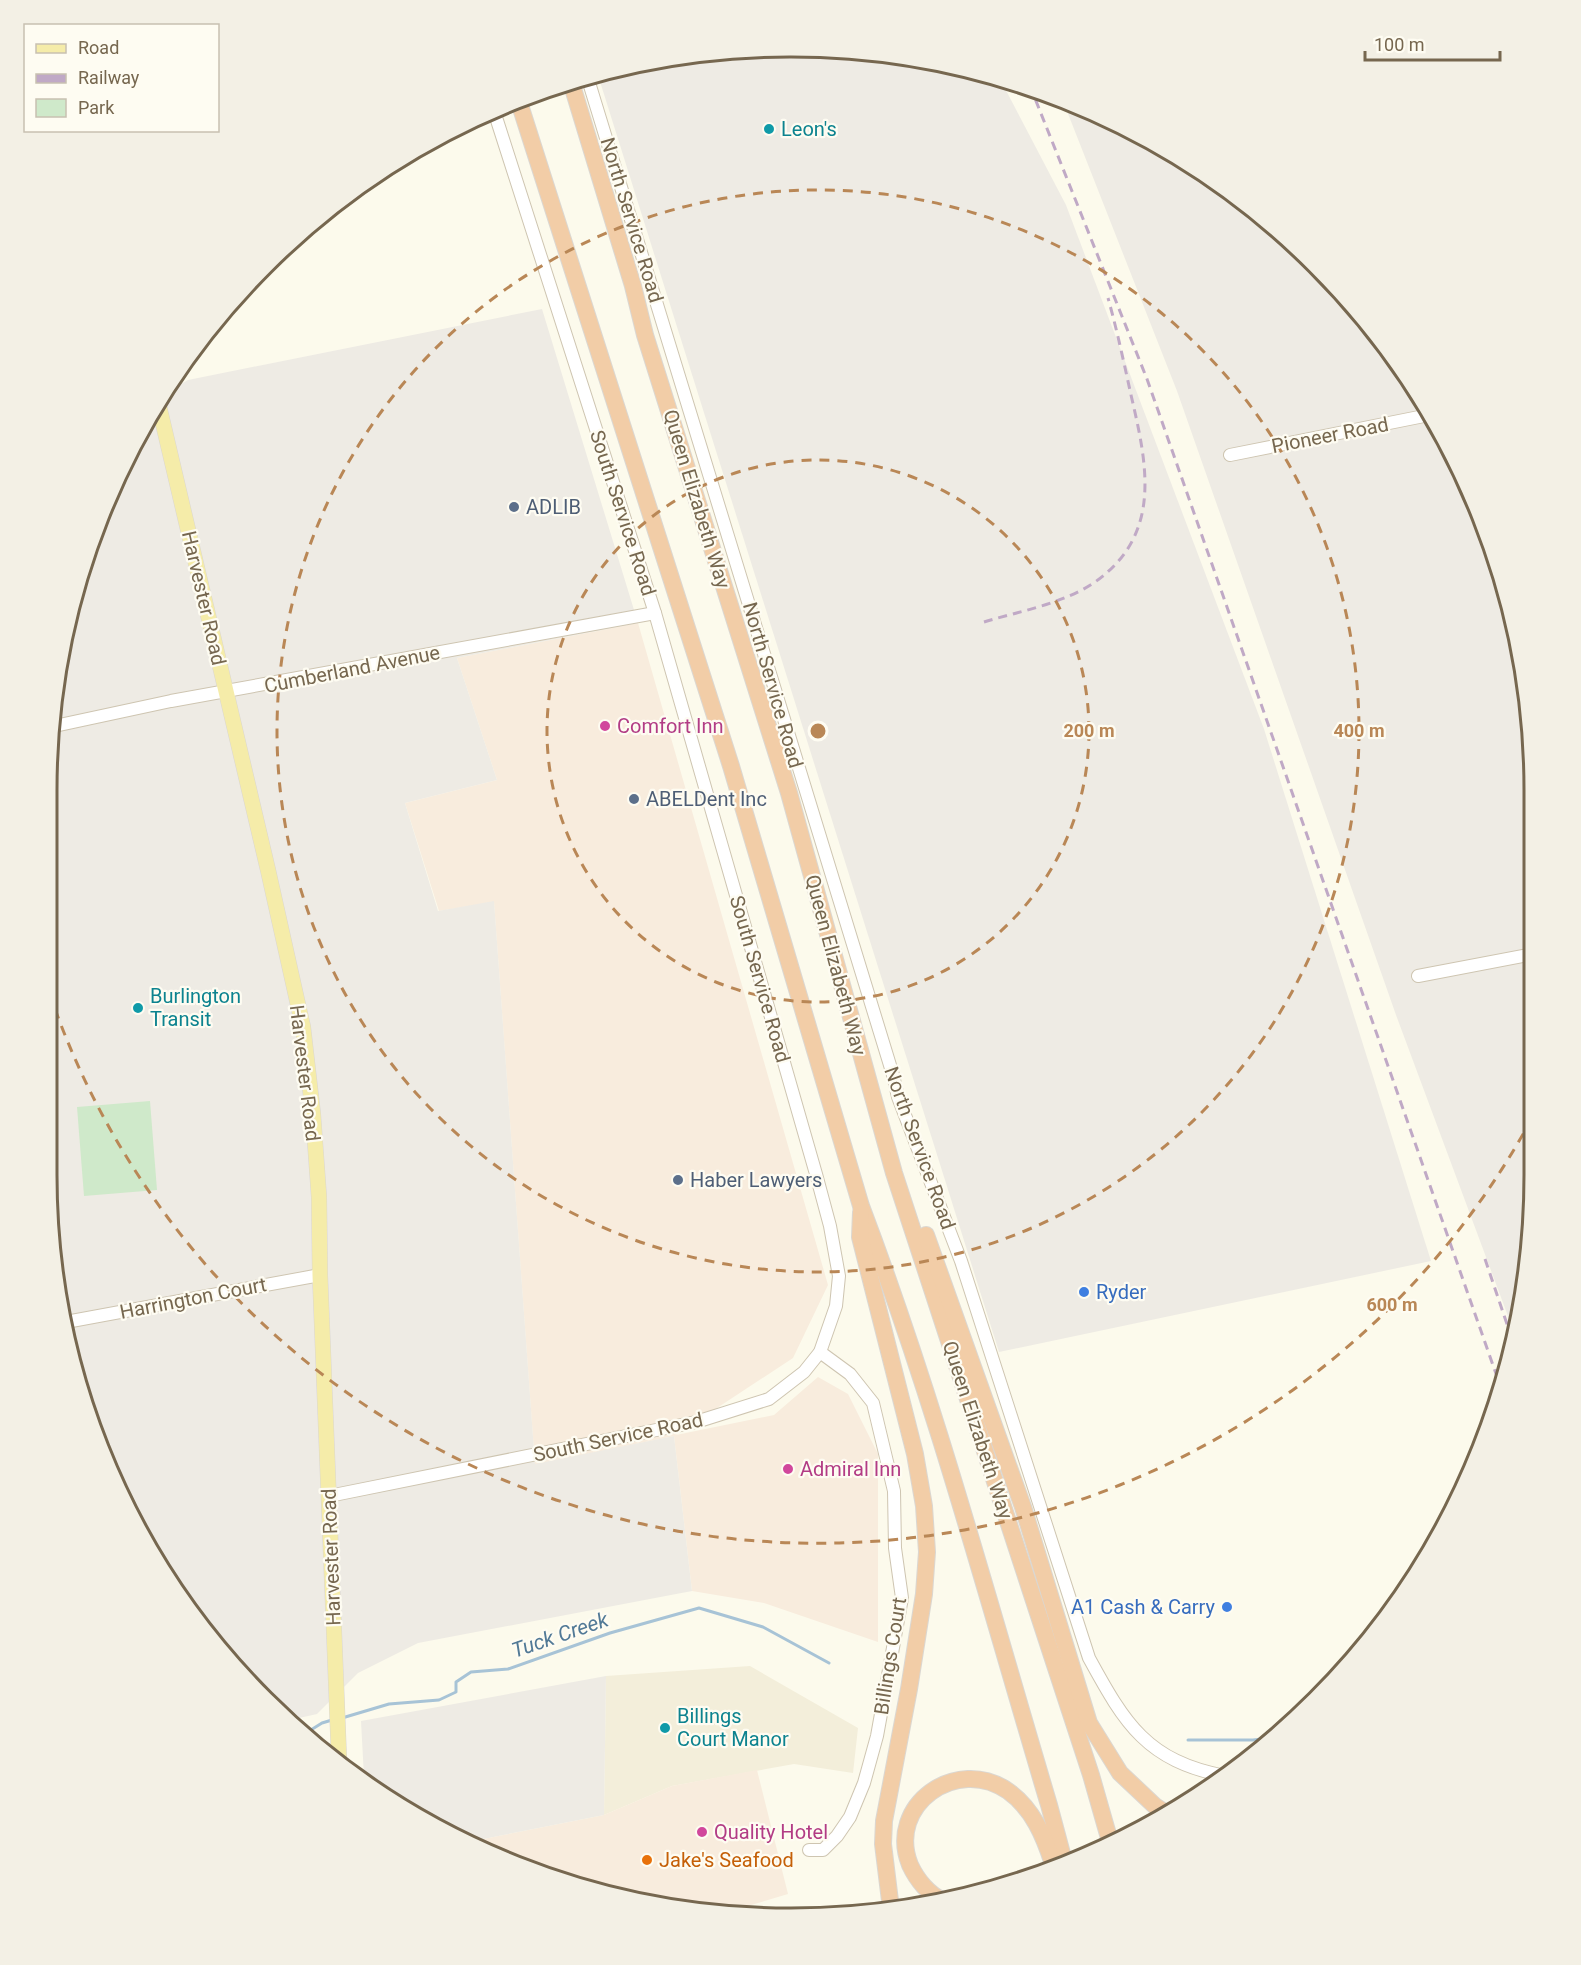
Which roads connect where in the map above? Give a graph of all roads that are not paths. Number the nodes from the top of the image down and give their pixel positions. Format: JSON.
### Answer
{"nodes":[{"id":1,"x":590,"y":85,"type":"edge"},
{"id":2,"x":574,"y":90,"type":"edge"},
{"id":3,"x":521,"y":109,"type":"edge"},
{"id":4,"x":497,"y":119,"type":"edge"},
{"id":5,"x":161,"y":415,"type":"edge"},
{"id":6,"x":1422,"y":417,"type":"edge"},
{"id":7,"x":1230,"y":455,"type":"dead end"},
{"id":8,"x":655,"y":613,"type":"junction"},
{"id":9,"x":226,"y":693,"type":"junction"},
{"id":10,"x":60,"y":726,"type":"edge"},
{"id":11,"x":1524,"y":956,"type":"edge"},
{"id":12,"x":1418,"y":976,"type":"dead end"},
{"id":13,"x":894,"y":1173,"type":"junction"},
{"id":14,"x":861,"y":1206,"type":"junction"},
{"id":15,"x":320,"y":1275,"type":"junction"},
{"id":16,"x":72,"y":1321,"type":"edge"},
{"id":17,"x":820,"y":1352,"type":"junction"},
{"id":18,"x":329,"y":1496,"type":"junction"},
{"id":19,"x":339,"y":1752,"type":"edge"},
{"id":20,"x":1213,"y":1773,"type":"edge"},
{"id":21,"x":1159,"y":1809,"type":"edge"},
{"id":22,"x":1108,"y":1835,"type":"edge"},
{"id":23,"x":809,"y":1850,"type":"dead end"},
{"id":24,"x":1062,"y":1855,"type":"edge"},
{"id":25,"x":1051,"y":1859,"type":"edge"},
{"id":26,"x":932,"y":1894,"type":"edge"},
{"id":27,"x":890,"y":1901,"type":"edge"}],
"edges":[{"from":1,"to":20,"type":"street","name":"North Service Road"},
{"from":2,"to":13,"type":"highway","name":"Queen Elizabeth Way"},
{"from":3,"to":14,"type":"highway","name":"Queen Elizabeth Way"},
{"from":4,"to":8,"type":"street","name":"South Service Road"},
{"from":5,"to":9,"type":"main road","name":"Harvester Road"},
{"from":6,"to":7,"type":"street","name":"Pioneer Road"},
{"from":8,"to":9,"type":"street","name":"Cumberland Avenue"},
{"from":8,"to":17,"type":"street","name":"South Service Road"},
{"from":9,"to":10,"type":"street","name":"Cumberland Avenue"},
{"from":9,"to":15,"type":"main road","name":"Harvester Road"},
{"from":11,"to":12,"type":"street"},
{"from":13,"to":21,"type":"highway"},
{"from":13,"to":22,"type":"highway","name":"Queen Elizabeth Way"},
{"from":14,"to":24,"type":"highway","name":"Queen Elizabeth Way"},
{"from":14,"to":27,"type":"highway"},
{"from":15,"to":16,"type":"street","name":"Harrington Court"},
{"from":15,"to":18,"type":"main road","name":"Harvester Road"},
{"from":17,"to":18,"type":"street","name":"South Service Road"},
{"from":17,"to":23,"type":"street","name":"Billings Court"},
{"from":18,"to":19,"type":"main road","name":"Harvester Road"},
{"from":25,"to":26,"type":"highway"}]}
